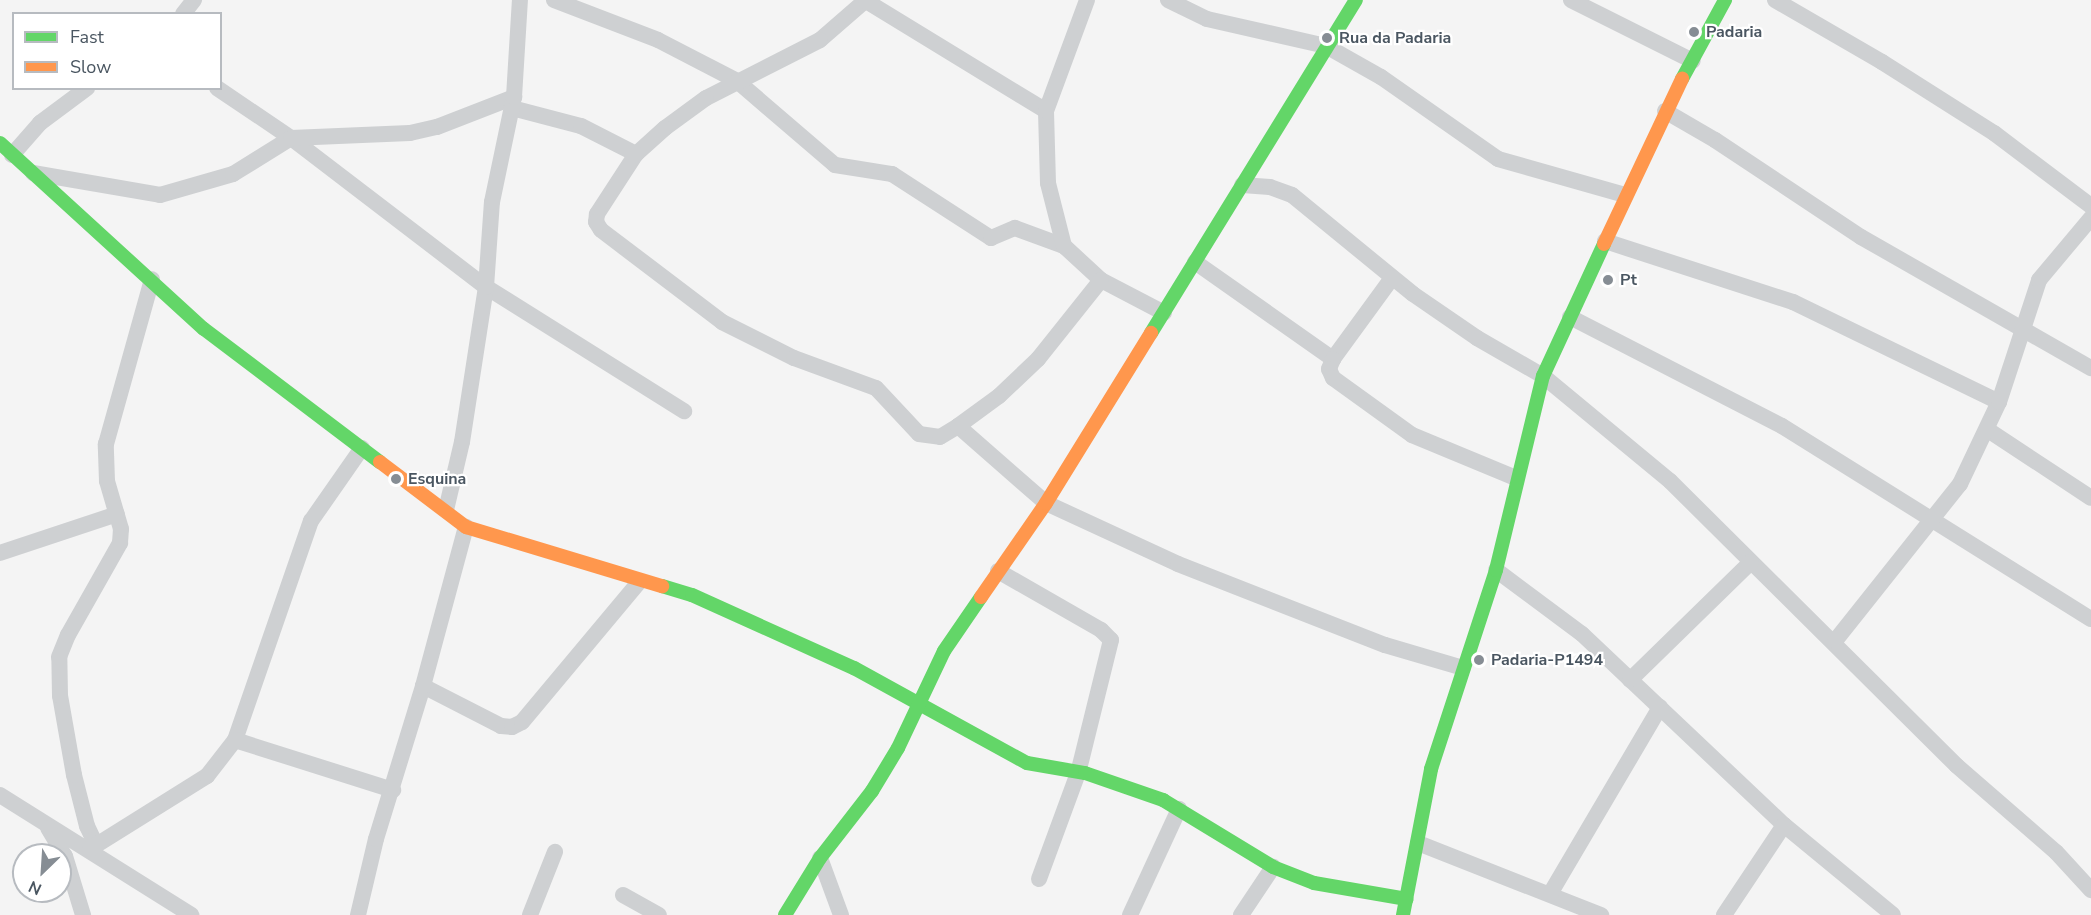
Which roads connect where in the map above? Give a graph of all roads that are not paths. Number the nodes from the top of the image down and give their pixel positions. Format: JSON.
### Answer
{"nodes":[{"id":1,"x":194,"y":0,"type":"edge"},
{"id":2,"x":520,"y":0,"type":"edge"},
{"id":3,"x":554,"y":0,"type":"edge"},
{"id":4,"x":866,"y":0,"type":"edge"},
{"id":5,"x":1088,"y":0,"type":"edge"},
{"id":6,"x":1168,"y":0,"type":"edge"},
{"id":7,"x":1356,"y":0,"type":"edge"},
{"id":8,"x":1571,"y":0,"type":"edge"},
{"id":9,"x":1725,"y":0,"type":"edge"},
{"id":10,"x":1775,"y":0,"type":"edge"},
{"id":11,"x":185,"y":12,"type":"edge"},
{"id":12,"x":1326,"y":46,"type":"junction"},
{"id":13,"x":1692,"y":61,"type":"junction"},
{"id":14,"x":737,"y":81,"type":"junction"},
{"id":15,"x":84,"y":90,"type":"edge"},
{"id":16,"x":220,"y":90,"type":"edge"},
{"id":17,"x":513,"y":103,"type":"junction"},
{"id":18,"x":1046,"y":111,"type":"junction"},
{"id":19,"x":1665,"y":111,"type":"junction"},
{"id":20,"x":291,"y":138,"type":"junction"},
{"id":21,"x":6,"y":149,"type":"edge"},
{"id":22,"x":636,"y":154,"type":"junction"},
{"id":23,"x":33,"y":173,"type":"junction"},
{"id":24,"x":1242,"y":185,"type":"junction"},
{"id":25,"x":1625,"y":195,"type":"junction"},
{"id":26,"x":2091,"y":206,"type":"edge"},
{"id":27,"x":2091,"y":218,"type":"edge"},
{"id":28,"x":1605,"y":241,"type":"junction"},
{"id":29,"x":1064,"y":246,"type":"junction"},
{"id":30,"x":1195,"y":262,"type":"junction"},
{"id":31,"x":1392,"y":278,"type":"junction"},
{"id":32,"x":152,"y":279,"type":"junction"},
{"id":33,"x":1101,"y":280,"type":"junction"},
{"id":34,"x":486,"y":287,"type":"junction"},
{"id":35,"x":1164,"y":313,"type":"junction"},
{"id":36,"x":1570,"y":317,"type":"junction"},
{"id":37,"x":2021,"y":330,"type":"junction"},
{"id":38,"x":1333,"y":359,"type":"junction"},
{"id":39,"x":2091,"y":368,"type":"edge"},
{"id":40,"x":1543,"y":376,"type":"junction"},
{"id":41,"x":1999,"y":402,"type":"junction"},
{"id":42,"x":684,"y":411,"type":"dead end"},
{"id":43,"x":958,"y":426,"type":"junction"},
{"id":44,"x":1988,"y":430,"type":"junction"},
{"id":45,"x":362,"y":448,"type":"junction"},
{"id":46,"x":1516,"y":478,"type":"junction"},
{"id":47,"x":2091,"y":498,"type":"edge"},
{"id":48,"x":1046,"y":503,"type":"junction"},
{"id":49,"x":446,"y":510,"type":"junction"},
{"id":50,"x":117,"y":514,"type":"junction"},
{"id":51,"x":1931,"y":523,"type":"junction"},
{"id":52,"x":466,"y":527,"type":"junction"},
{"id":53,"x":0,"y":553,"type":"edge"},
{"id":54,"x":1752,"y":562,"type":"junction"},
{"id":55,"x":998,"y":570,"type":"junction"},
{"id":56,"x":1496,"y":570,"type":"junction"},
{"id":57,"x":639,"y":582,"type":"junction"},
{"id":58,"x":2091,"y":619,"type":"edge"},
{"id":59,"x":1835,"y":641,"type":"junction"},
{"id":60,"x":1462,"y":668,"type":"junction"},
{"id":61,"x":1630,"y":680,"type":"junction"},
{"id":62,"x":423,"y":686,"type":"junction"},
{"id":63,"x":920,"y":703,"type":"junction"},
{"id":64,"x":1660,"y":707,"type":"junction"},
{"id":65,"x":235,"y":740,"type":"junction"},
{"id":66,"x":1078,"y":773,"type":"junction"},
{"id":67,"x":393,"y":790,"type":"junction"},
{"id":68,"x":0,"y":795,"type":"edge"},
{"id":69,"x":1179,"y":809,"type":"junction"},
{"id":70,"x":1784,"y":825,"type":"junction"},
{"id":71,"x":48,"y":828,"type":"junction"},
{"id":72,"x":1418,"y":843,"type":"junction"},
{"id":73,"x":93,"y":846,"type":"junction"},
{"id":74,"x":555,"y":852,"type":"dead end"},
{"id":75,"x":820,"y":858,"type":"junction"},
{"id":76,"x":1273,"y":867,"type":"junction"},
{"id":77,"x":1040,"y":879,"type":"dead end"},
{"id":78,"x":2091,"y":890,"type":"edge"},
{"id":79,"x":1550,"y":894,"type":"junction"},
{"id":80,"x":622,"y":895,"type":"dead end"},
{"id":81,"x":1407,"y":898,"type":"junction"},
{"id":82,"x":83,"y":915,"type":"edge"},
{"id":83,"x":191,"y":915,"type":"edge"},
{"id":84,"x":358,"y":915,"type":"edge"},
{"id":85,"x":530,"y":915,"type":"edge"},
{"id":86,"x":659,"y":915,"type":"edge"},
{"id":87,"x":785,"y":915,"type":"edge"},
{"id":88,"x":841,"y":915,"type":"edge"},
{"id":89,"x":1130,"y":915,"type":"edge"},
{"id":90,"x":1241,"y":915,"type":"edge"},
{"id":91,"x":1403,"y":915,"type":"edge"},
{"id":92,"x":1601,"y":915,"type":"edge"},
{"id":93,"x":1724,"y":915,"type":"edge"},
{"id":94,"x":1893,"y":915,"type":"edge"}],
"edges":[{"from":1,"to":11,"type":"street"},
{"from":2,"to":17,"type":"street"},
{"from":3,"to":14,"type":"street"},
{"from":4,"to":14,"type":"street"},
{"from":4,"to":18,"type":"street"},
{"from":5,"to":18,"type":"street"},
{"from":6,"to":12,"type":"street"},
{"from":7,"to":12,"type":"street"},
{"from":8,"to":13,"type":"street"},
{"from":9,"to":13,"type":"street"},
{"from":10,"to":26,"type":"street"},
{"from":12,"to":24,"type":"street"},
{"from":12,"to":25,"type":"street"},
{"from":13,"to":19,"type":"street"},
{"from":14,"to":22,"type":"street"},
{"from":14,"to":29,"type":"street"},
{"from":15,"to":21,"type":"street"},
{"from":16,"to":20,"type":"street"},
{"from":17,"to":20,"type":"street"},
{"from":17,"to":22,"type":"street"},
{"from":17,"to":34,"type":"street"},
{"from":18,"to":29,"type":"street"},
{"from":19,"to":25,"type":"street"},
{"from":19,"to":37,"type":"street"},
{"from":20,"to":23,"type":"street"},
{"from":20,"to":34,"type":"street"},
{"from":21,"to":23,"type":"street"},
{"from":22,"to":43,"type":"street"},
{"from":23,"to":32,"type":"street"},
{"from":24,"to":30,"type":"street"},
{"from":24,"to":31,"type":"street"},
{"from":25,"to":28,"type":"street"},
{"from":27,"to":37,"type":"street"},
{"from":28,"to":36,"type":"street"},
{"from":28,"to":41,"type":"street"},
{"from":29,"to":33,"type":"street"},
{"from":30,"to":35,"type":"street"},
{"from":30,"to":38,"type":"street"},
{"from":31,"to":38,"type":"street"},
{"from":31,"to":40,"type":"street"},
{"from":32,"to":45,"type":"street"},
{"from":32,"to":50,"type":"street"},
{"from":33,"to":35,"type":"street"},
{"from":33,"to":43,"type":"street"},
{"from":34,"to":42,"type":"street"},
{"from":34,"to":49,"type":"street"},
{"from":35,"to":48,"type":"street"},
{"from":36,"to":40,"type":"street"},
{"from":36,"to":51,"type":"street"},
{"from":37,"to":39,"type":"street"},
{"from":37,"to":41,"type":"street"},
{"from":38,"to":46,"type":"street"},
{"from":40,"to":46,"type":"street"},
{"from":40,"to":54,"type":"street"},
{"from":41,"to":44,"type":"street"},
{"from":43,"to":48,"type":"street"},
{"from":44,"to":47,"type":"street"},
{"from":44,"to":51,"type":"street"},
{"from":45,"to":49,"type":"street"},
{"from":45,"to":65,"type":"street"},
{"from":46,"to":56,"type":"street"},
{"from":48,"to":55,"type":"street"},
{"from":48,"to":60,"type":"street"},
{"from":49,"to":52,"type":"street"},
{"from":50,"to":53,"type":"street"},
{"from":50,"to":73,"type":"street"},
{"from":51,"to":58,"type":"street"},
{"from":51,"to":59,"type":"street"},
{"from":52,"to":57,"type":"street"},
{"from":52,"to":62,"type":"street"},
{"from":54,"to":59,"type":"street"},
{"from":54,"to":61,"type":"street"},
{"from":55,"to":63,"type":"street"},
{"from":55,"to":66,"type":"street"},
{"from":56,"to":60,"type":"street"},
{"from":56,"to":61,"type":"street"},
{"from":57,"to":62,"type":"street"},
{"from":57,"to":63,"type":"street"},
{"from":59,"to":78,"type":"street"},
{"from":60,"to":72,"type":"street"},
{"from":61,"to":64,"type":"street"},
{"from":62,"to":67,"type":"street"},
{"from":63,"to":66,"type":"street"},
{"from":63,"to":75,"type":"street"},
{"from":64,"to":70,"type":"street"},
{"from":64,"to":79,"type":"street"},
{"from":65,"to":67,"type":"street"},
{"from":65,"to":73,"type":"street"},
{"from":66,"to":69,"type":"street"},
{"from":66,"to":77,"type":"street"},
{"from":67,"to":84,"type":"street"},
{"from":68,"to":71,"type":"street"},
{"from":69,"to":76,"type":"street"},
{"from":69,"to":89,"type":"street"},
{"from":70,"to":93,"type":"street"},
{"from":70,"to":94,"type":"street"},
{"from":71,"to":73,"type":"street"},
{"from":71,"to":82,"type":"street"},
{"from":72,"to":79,"type":"street"},
{"from":72,"to":81,"type":"street"},
{"from":73,"to":83,"type":"street"},
{"from":74,"to":85,"type":"street"},
{"from":75,"to":87,"type":"street"},
{"from":75,"to":88,"type":"street"},
{"from":76,"to":81,"type":"street"},
{"from":76,"to":90,"type":"street"},
{"from":79,"to":92,"type":"street"},
{"from":80,"to":86,"type":"street"},
{"from":81,"to":91,"type":"street"}]}
